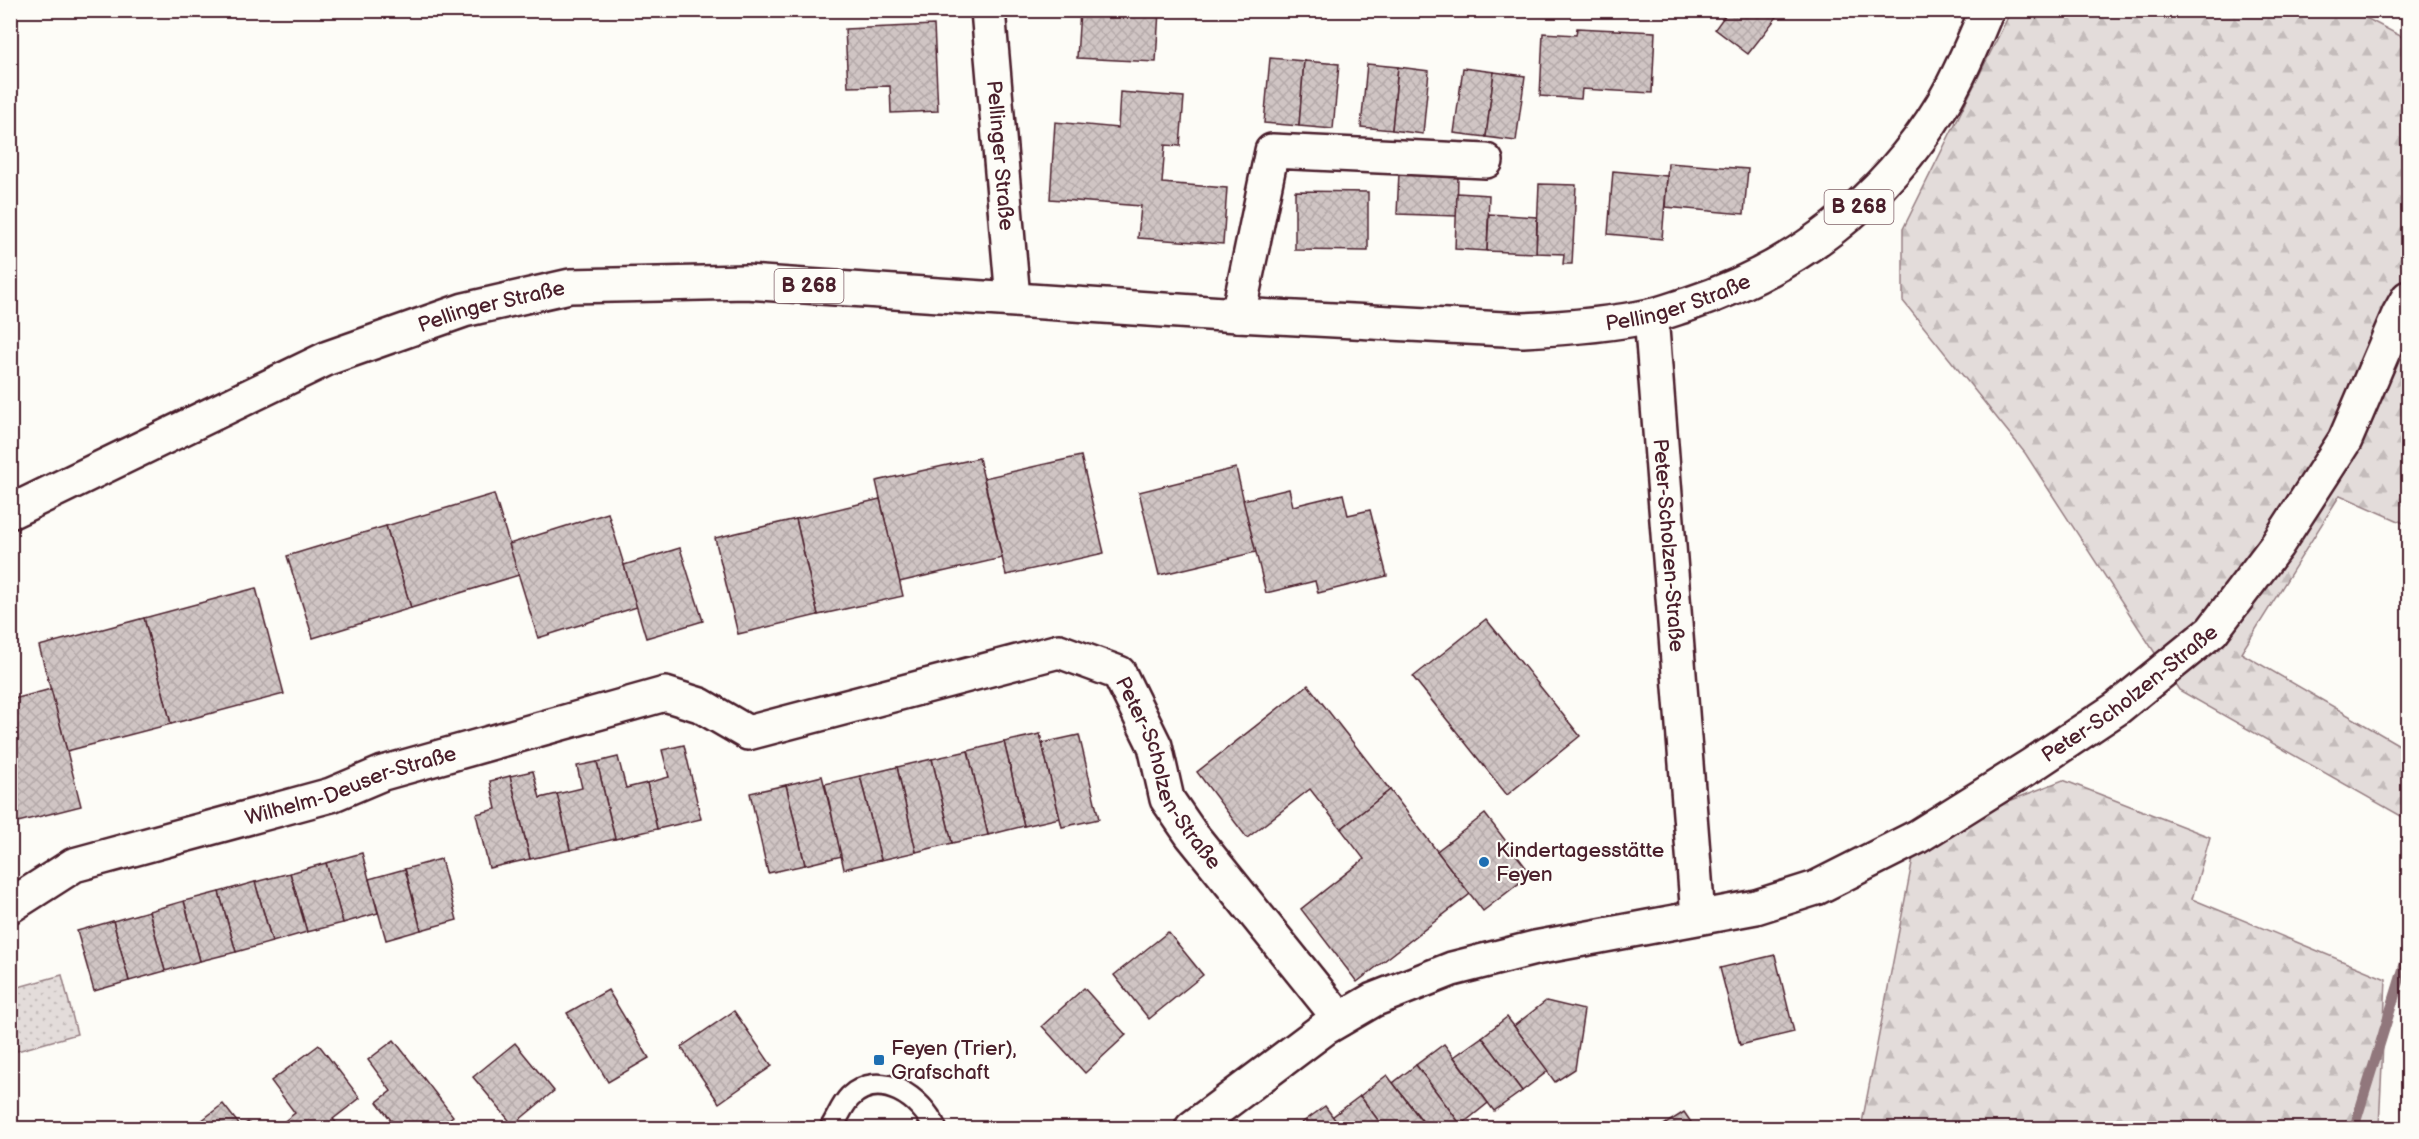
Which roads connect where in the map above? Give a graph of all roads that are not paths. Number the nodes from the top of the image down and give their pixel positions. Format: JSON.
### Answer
{"nodes":[{"id":1,"x":988,"y":10,"type":"edge"},
{"id":2,"x":1987,"y":10,"type":"edge"},
{"id":3,"x":1486,"y":161,"type":"dead end"},
{"id":4,"x":2409,"y":298,"type":"edge"},
{"id":5,"x":1013,"y":299,"type":"junction"},
{"id":6,"x":1238,"y":315,"type":"junction"},
{"id":7,"x":1652,"y":316,"type":"junction"},
{"id":8,"x":10,"y":512,"type":"edge"},
{"id":9,"x":700,"y":705,"type":"joint"},
{"id":10,"x":10,"y":906,"type":"edge"},
{"id":11,"x":1698,"y":917,"type":"junction"},
{"id":12,"x":1340,"y":1019,"type":"junction"},
{"id":13,"x":831,"y":1128,"type":"edge"},
{"id":14,"x":935,"y":1128,"type":"edge"},
{"id":15,"x":1192,"y":1128,"type":"edge"}],
"edges":[{"from":1,"to":5,"type":"street","name":"Pellinger Straße"},
{"from":2,"to":7,"type":"street","name":"Pellinger Straße","number":"B 268"},
{"from":3,"to":6,"type":"street"},
{"from":4,"to":11,"type":"street","name":"Peter-Scholzen-Straße"},
{"from":5,"to":6,"type":"street","name":"Pellinger Straße","number":"B 268"},
{"from":5,"to":8,"type":"street","name":"Pellinger Straße","number":"B 268"},
{"from":6,"to":7,"type":"street","name":"Pellinger Straße","number":"B 268"},
{"from":7,"to":11,"type":"street","name":"Peter-Scholzen-Straße"},
{"from":9,"to":10,"type":"street","name":"Wilhelm-Deuser-Straße"},
{"from":9,"to":12,"type":"street","name":"Peter-Scholzen-Straße"},
{"from":11,"to":12,"type":"street","name":"Peter-Scholzen-Straße"},
{"from":12,"to":15,"type":"street","name":"Peter-Scholzen-Straße"},
{"from":13,"to":14,"type":"lane"}]}
